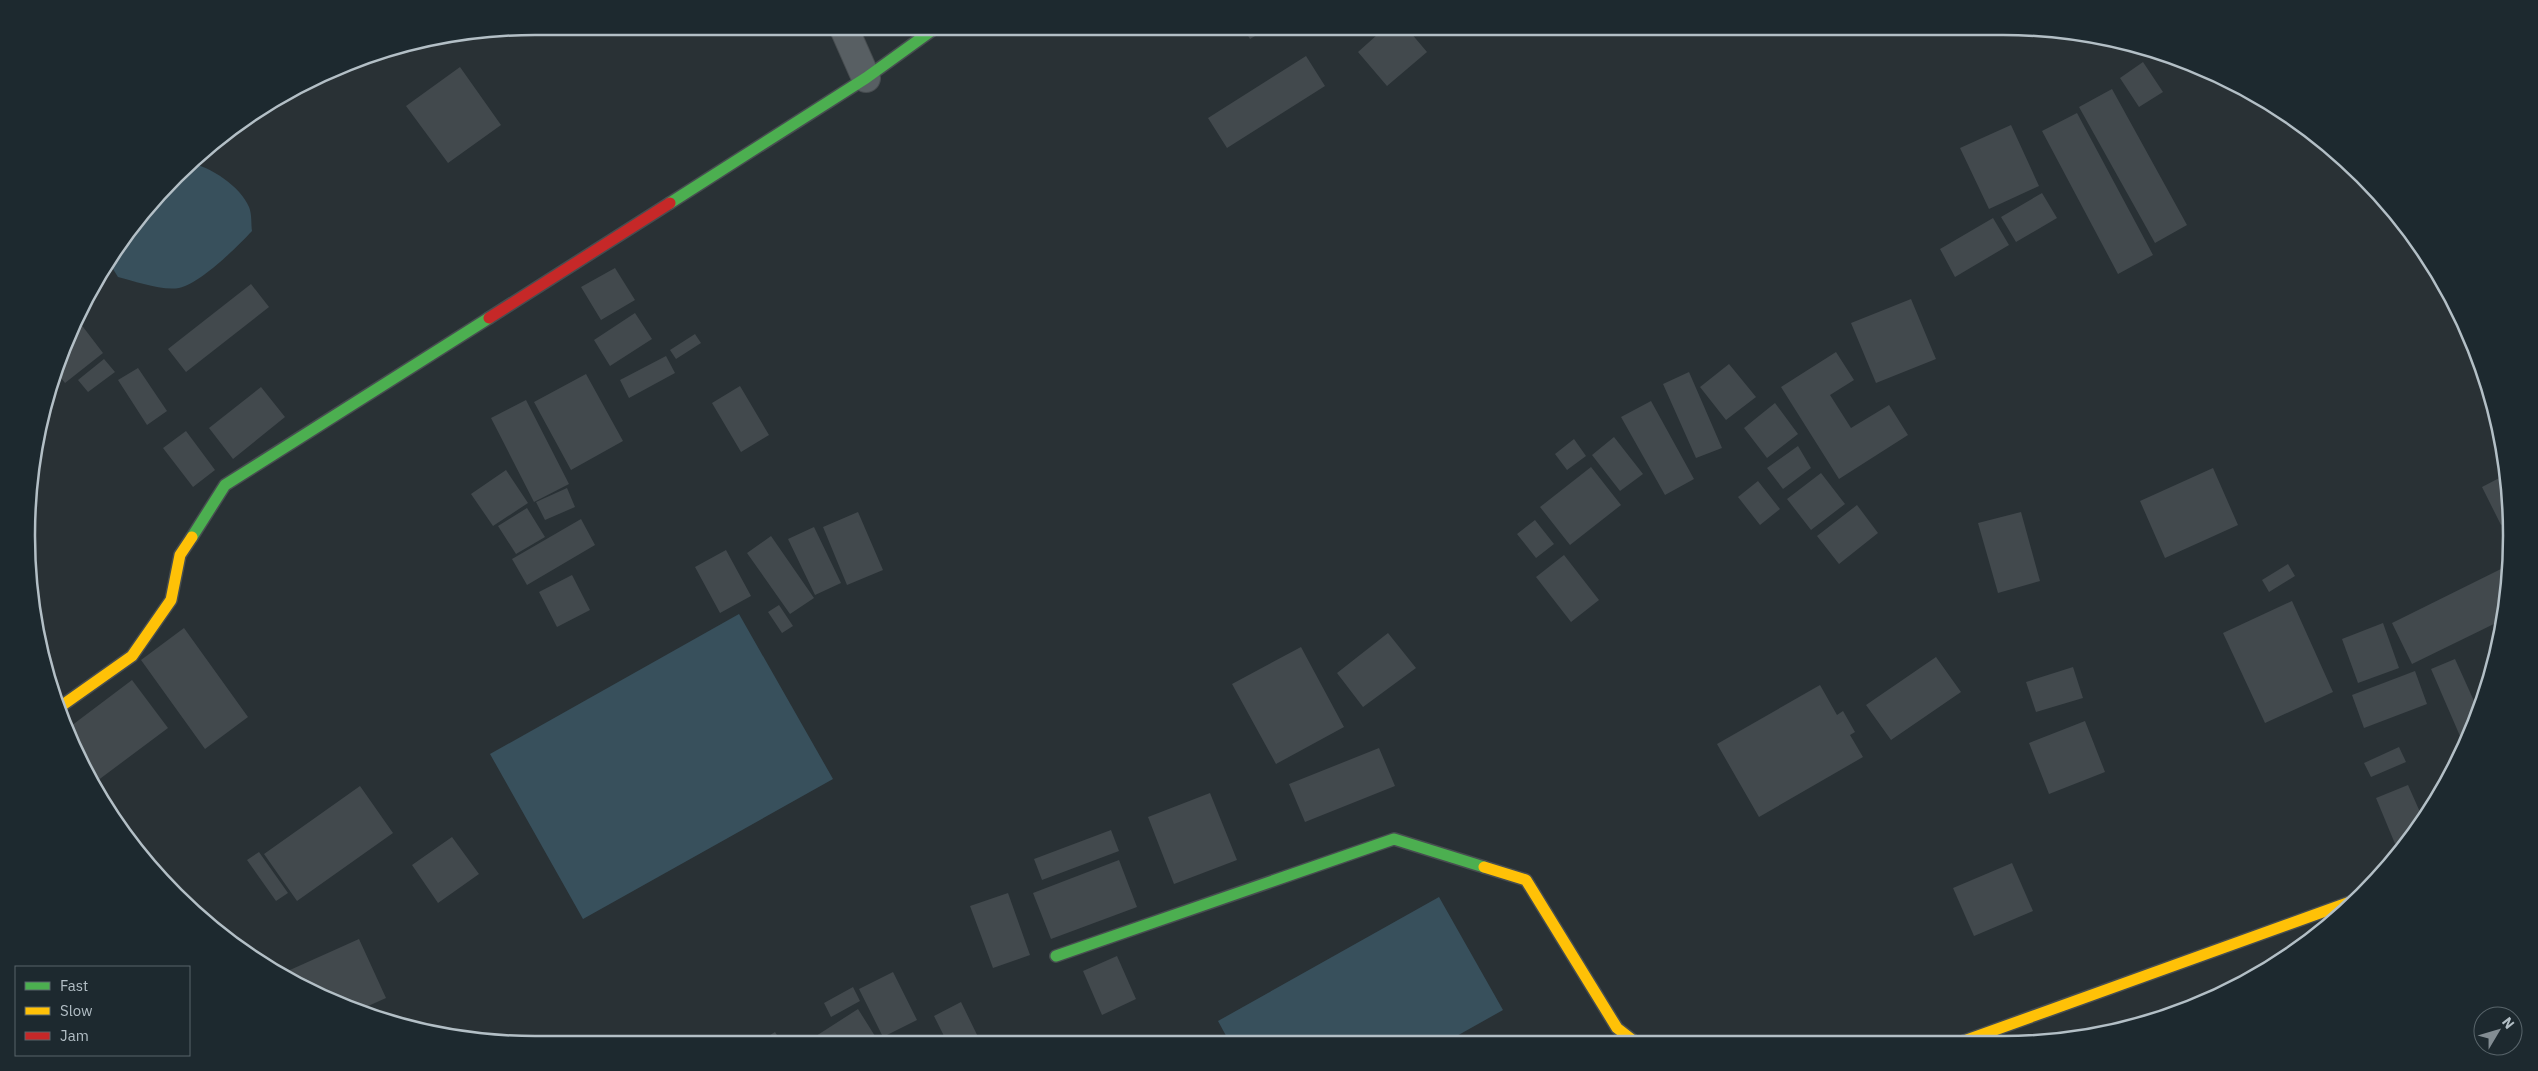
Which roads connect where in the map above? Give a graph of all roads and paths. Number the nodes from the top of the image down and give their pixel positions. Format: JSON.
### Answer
{"nodes":[{"id":1,"x":847,"y":35,"type":"edge"},
{"id":2,"x":926,"y":35,"type":"edge"},
{"id":3,"x":866,"y":78,"type":"junction"},
{"id":4,"x":65,"y":703,"type":"edge"},
{"id":5,"x":2338,"y":907,"type":"edge"},
{"id":6,"x":1056,"y":956,"type":"dead end"},
{"id":7,"x":1627,"y":1036,"type":"edge"},
{"id":8,"x":1977,"y":1036,"type":"edge"}],
"edges":[{"from":1,"to":3,"type":"street"},
{"from":2,"to":3,"type":"street"},
{"from":3,"to":4,"type":"street"},
{"from":5,"to":8,"type":"street"},
{"from":6,"to":7,"type":"street"}]}
